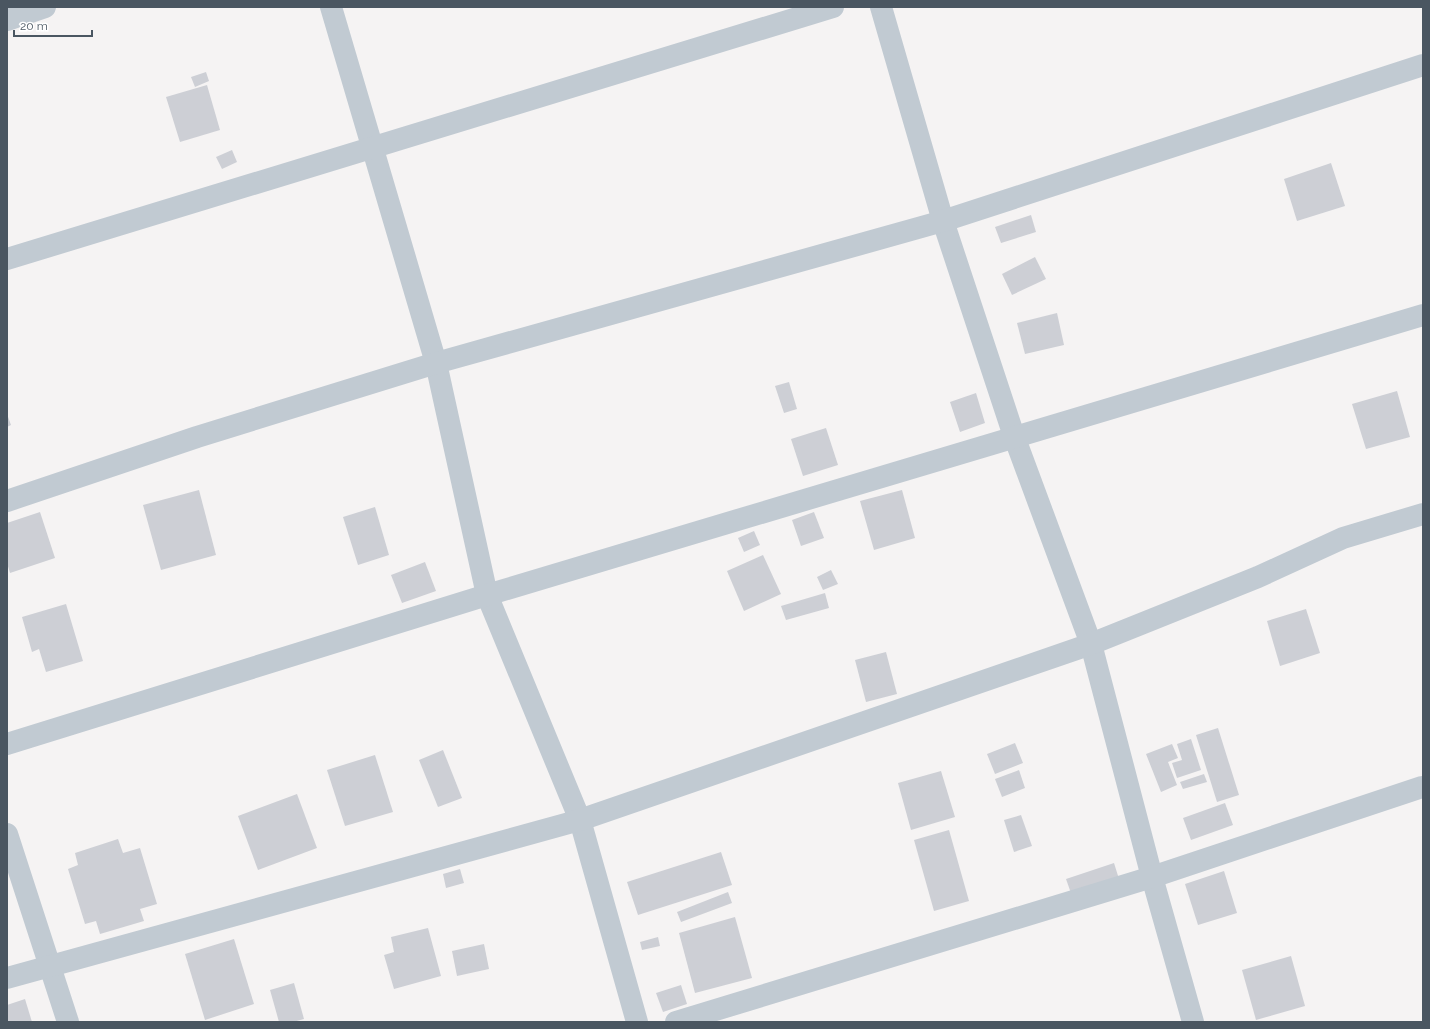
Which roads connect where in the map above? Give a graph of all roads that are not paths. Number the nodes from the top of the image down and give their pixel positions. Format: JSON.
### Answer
{"nodes":[{"id":1,"x":45,"y":7,"type":"edge"},
{"id":2,"x":331,"y":7,"type":"edge"},
{"id":3,"x":833,"y":7,"type":"edge"},
{"id":4,"x":881,"y":7,"type":"edge"},
{"id":5,"x":7,"y":20,"type":"edge"},
{"id":6,"x":1423,"y":65,"type":"edge"},
{"id":7,"x":373,"y":148,"type":"junction"},
{"id":8,"x":943,"y":221,"type":"junction"},
{"id":9,"x":7,"y":259,"type":"edge"},
{"id":10,"x":1423,"y":315,"type":"edge"},
{"id":11,"x":436,"y":363,"type":"junction"},
{"id":12,"x":1014,"y":436,"type":"junction"},
{"id":13,"x":7,"y":501,"type":"edge"},
{"id":14,"x":1423,"y":514,"type":"edge"},
{"id":15,"x":487,"y":595,"type":"junction"},
{"id":16,"x":1091,"y":644,"type":"junction"},
{"id":17,"x":7,"y":744,"type":"edge"},
{"id":18,"x":1422,"y":787,"type":"dead end"},
{"id":19,"x":580,"y":820,"type":"junction"},
{"id":20,"x":7,"y":834,"type":"edge"},
{"id":21,"x":1152,"y":877,"type":"junction"},
{"id":22,"x":48,"y":965,"type":"junction"},
{"id":23,"x":7,"y":978,"type":"edge"},
{"id":24,"x":68,"y":1022,"type":"edge"},
{"id":25,"x":637,"y":1022,"type":"edge"},
{"id":26,"x":676,"y":1022,"type":"edge"},
{"id":27,"x":1193,"y":1022,"type":"edge"}],
"edges":[{"from":1,"to":5,"type":"street"},
{"from":2,"to":7,"type":"street"},
{"from":3,"to":7,"type":"street"},
{"from":4,"to":8,"type":"street"},
{"from":6,"to":8,"type":"street"},
{"from":7,"to":9,"type":"street"},
{"from":7,"to":11,"type":"street"},
{"from":8,"to":11,"type":"street"},
{"from":8,"to":12,"type":"street"},
{"from":10,"to":12,"type":"street"},
{"from":11,"to":13,"type":"street"},
{"from":11,"to":15,"type":"street"},
{"from":12,"to":15,"type":"street"},
{"from":12,"to":16,"type":"street"},
{"from":14,"to":16,"type":"street"},
{"from":15,"to":17,"type":"street"},
{"from":15,"to":19,"type":"street"},
{"from":16,"to":19,"type":"street"},
{"from":16,"to":21,"type":"street"},
{"from":18,"to":21,"type":"street"},
{"from":19,"to":22,"type":"street"},
{"from":19,"to":25,"type":"street"},
{"from":20,"to":22,"type":"street"},
{"from":21,"to":26,"type":"street"},
{"from":21,"to":27,"type":"street"},
{"from":22,"to":23,"type":"street"},
{"from":22,"to":24,"type":"street"}]}
